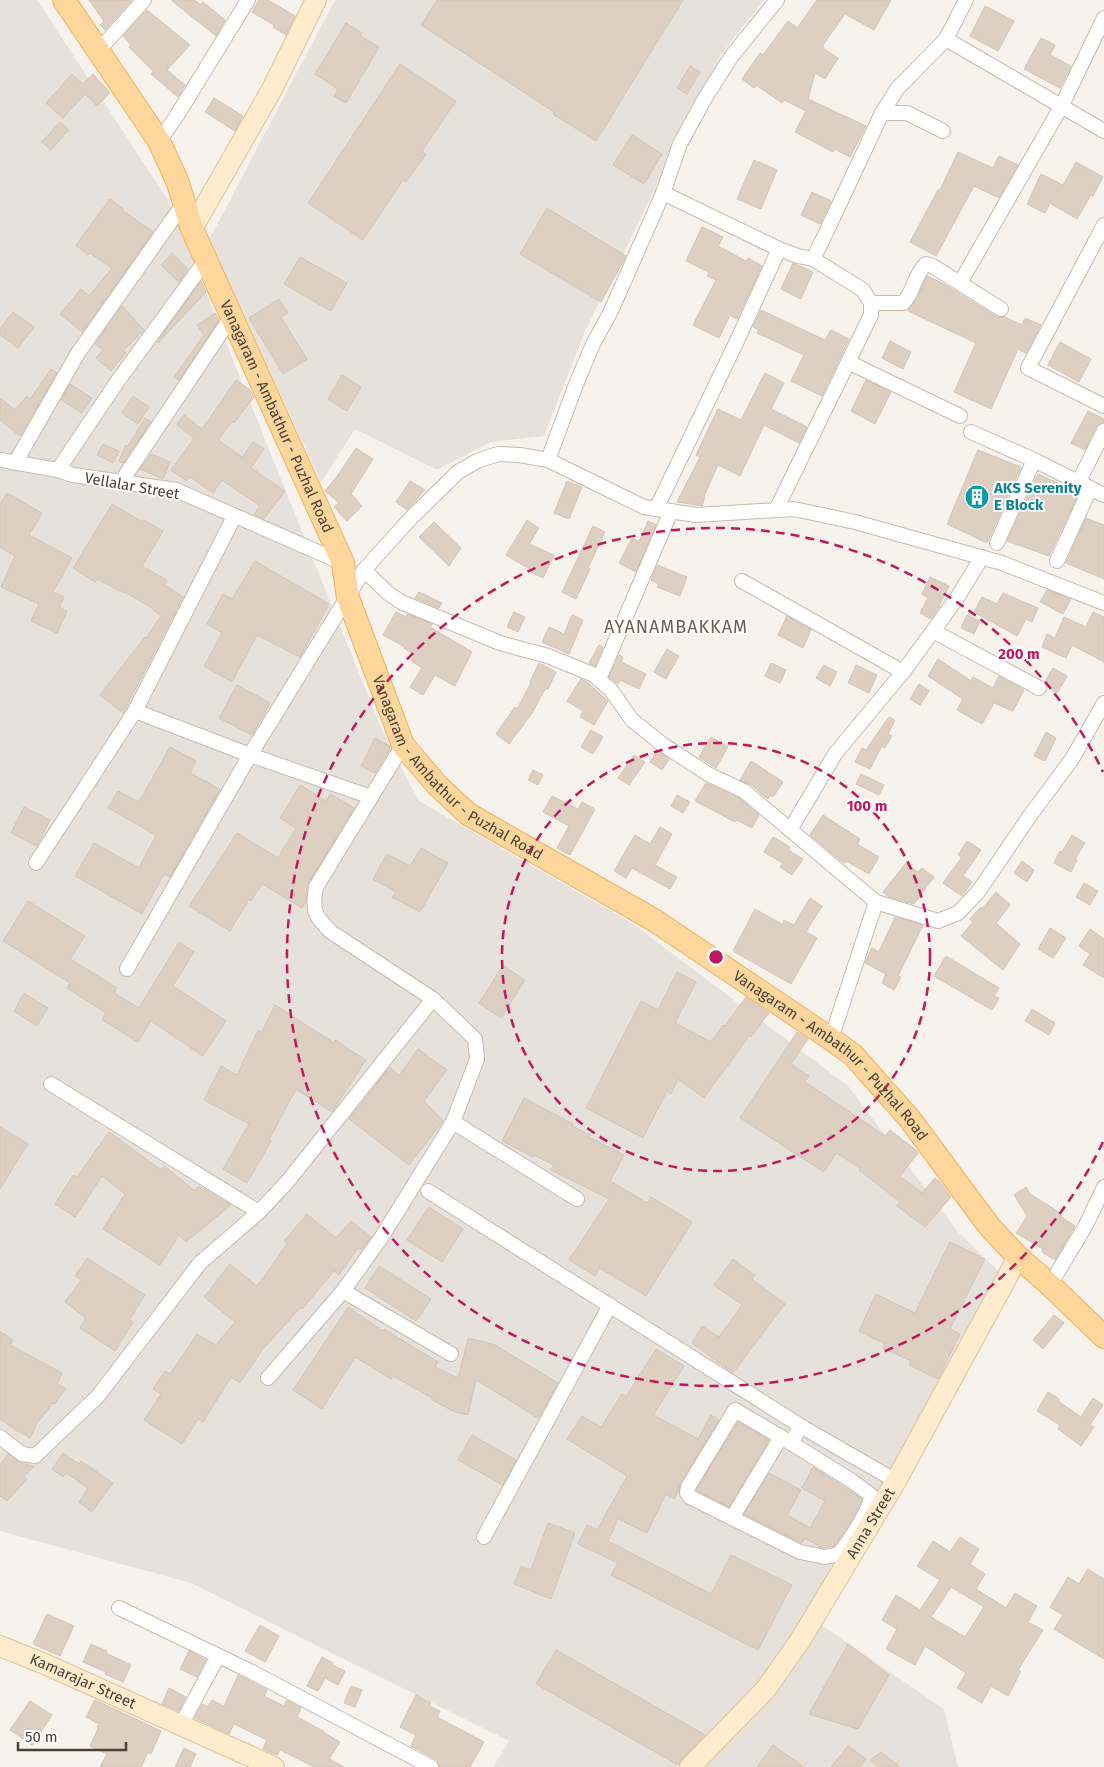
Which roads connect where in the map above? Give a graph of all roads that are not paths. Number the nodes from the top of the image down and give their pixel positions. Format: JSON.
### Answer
{"nodes":[{"id":1,"x":64,"y":0,"type":"edge"},
{"id":2,"x":144,"y":0,"type":"edge"},
{"id":3,"x":248,"y":0,"type":"edge"},
{"id":4,"x":316,"y":0,"type":"edge"},
{"id":5,"x":777,"y":0,"type":"edge"},
{"id":6,"x":966,"y":0,"type":"edge"},
{"id":7,"x":1104,"y":18,"type":"edge"},
{"id":8,"x":946,"y":39,"type":"junction"},
{"id":9,"x":98,"y":51,"type":"junction"},
{"id":10,"x":1061,"y":107,"type":"junction"},
{"id":11,"x":882,"y":113,"type":"junction"},
{"id":12,"x":943,"y":130,"type":"dead end"},
{"id":13,"x":1104,"y":130,"type":"edge"},
{"id":14,"x":159,"y":141,"type":"junction"},
{"id":15,"x":663,"y":193,"type":"junction"},
{"id":16,"x":184,"y":203,"type":"junction"},
{"id":17,"x":1104,"y":225,"type":"edge"},
{"id":18,"x":192,"y":229,"type":"junction"},
{"id":19,"x":779,"y":249,"type":"junction"},
{"id":20,"x":813,"y":259,"type":"junction"},
{"id":21,"x":206,"y":260,"type":"junction"},
{"id":22,"x":960,"y":283,"type":"junction"},
{"id":23,"x":871,"y":303,"type":"junction"},
{"id":24,"x":1001,"y":309,"type":"dead end"},
{"id":25,"x":232,"y":316,"type":"junction"},
{"id":26,"x":848,"y":362,"type":"junction"},
{"id":27,"x":1104,"y":406,"type":"edge"},
{"id":28,"x":960,"y":416,"type":"dead end"},
{"id":29,"x":1104,"y":431,"type":"edge"},
{"id":30,"x":970,"y":432,"type":"dead end"},
{"id":31,"x":0,"y":460,"type":"edge"},
{"id":32,"x":548,"y":460,"type":"junction"},
{"id":33,"x":1034,"y":460,"type":"junction"},
{"id":34,"x":15,"y":463,"type":"junction"},
{"id":35,"x":58,"y":470,"type":"junction"},
{"id":36,"x":121,"y":482,"type":"junction"},
{"id":37,"x":1084,"y":486,"type":"junction"},
{"id":38,"x":1104,"y":495,"type":"edge"},
{"id":39,"x":656,"y":509,"type":"junction"},
{"id":40,"x":776,"y":510,"type":"junction"},
{"id":41,"x":671,"y":511,"type":"junction"},
{"id":42,"x":234,"y":517,"type":"junction"},
{"id":43,"x":997,"y":543,"type":"dead end"},
{"id":44,"x":982,"y":557,"type":"junction"},
{"id":45,"x":1057,"y":561,"type":"dead end"},
{"id":46,"x":343,"y":563,"type":"junction"},
{"id":47,"x":364,"y":570,"type":"junction"},
{"id":48,"x":742,"y":581,"type":"dead end"},
{"id":49,"x":348,"y":598,"type":"junction"},
{"id":50,"x":1104,"y":603,"type":"edge"},
{"id":51,"x":933,"y":631,"type":"junction"},
{"id":52,"x":903,"y":672,"type":"junction"},
{"id":53,"x":599,"y":680,"type":"junction"},
{"id":54,"x":1038,"y":688,"type":"dead end"},
{"id":55,"x":1104,"y":704,"type":"edge"},
{"id":56,"x":135,"y":711,"type":"junction"},
{"id":57,"x":403,"y":745,"type":"junction"},
{"id":58,"x":250,"y":755,"type":"junction"},
{"id":59,"x":371,"y":797,"type":"junction"},
{"id":60,"x":790,"y":830,"type":"junction"},
{"id":61,"x":36,"y":862,"type":"dead end"},
{"id":62,"x":876,"y":902,"type":"junction"},
{"id":63,"x":127,"y":969,"type":"dead end"},
{"id":64,"x":433,"y":999,"type":"junction"},
{"id":65,"x":831,"y":1039,"type":"junction"},
{"id":66,"x":51,"y":1084,"type":"dead end"},
{"id":67,"x":453,"y":1122,"type":"junction"},
{"id":68,"x":1104,"y":1187,"type":"edge"},
{"id":69,"x":428,"y":1191,"type":"dead end"},
{"id":70,"x":577,"y":1199,"type":"dead end"},
{"id":71,"x":259,"y":1212,"type":"junction"},
{"id":72,"x":1018,"y":1257,"type":"junction"},
{"id":73,"x":1050,"y":1285,"type":"junction"},
{"id":74,"x":343,"y":1291,"type":"junction"},
{"id":75,"x":610,"y":1305,"type":"junction"},
{"id":76,"x":1104,"y":1337,"type":"edge"},
{"id":77,"x":451,"y":1354,"type":"dead end"},
{"id":78,"x":268,"y":1378,"type":"dead end"},
{"id":79,"x":801,"y":1426,"type":"junction"},
{"id":80,"x":0,"y":1437,"type":"edge"},
{"id":81,"x":786,"y":1440,"type":"junction"},
{"id":82,"x":896,"y":1481,"type":"junction"},
{"id":83,"x":732,"y":1518,"type":"junction"},
{"id":84,"x":484,"y":1537,"type":"dead end"},
{"id":85,"x":119,"y":1608,"type":"dead end"},
{"id":86,"x":0,"y":1646,"type":"edge"},
{"id":87,"x":218,"y":1656,"type":"junction"},
{"id":88,"x":181,"y":1725,"type":"junction"},
{"id":89,"x":274,"y":1767,"type":"edge"},
{"id":90,"x":430,"y":1767,"type":"edge"},
{"id":91,"x":690,"y":1767,"type":"edge"}],
"edges":[{"from":1,"to":9,"type":"main road","name":"Vanagaram - Ambathur - Puzhal Road"},
{"from":2,"to":9,"type":"street"},
{"from":3,"to":14,"type":"street"},
{"from":4,"to":18,"type":"street"},
{"from":5,"to":15,"type":"street"},
{"from":6,"to":8,"type":"street"},
{"from":7,"to":10,"type":"street"},
{"from":8,"to":10,"type":"street"},
{"from":8,"to":11,"type":"street"},
{"from":9,"to":14,"type":"main road","name":"Vanagaram - Ambathur - Puzhal Road"},
{"from":10,"to":13,"type":"street"},
{"from":10,"to":22,"type":"street"},
{"from":11,"to":12,"type":"street"},
{"from":11,"to":20,"type":"street"},
{"from":14,"to":16,"type":"main road","name":"Vanagaram - Ambathur - Puzhal Road"},
{"from":15,"to":19,"type":"street"},
{"from":15,"to":32,"type":"street"},
{"from":16,"to":18,"type":"main road","name":"Vanagaram - Ambathur - Puzhal Road"},
{"from":16,"to":34,"type":"street"},
{"from":17,"to":27,"type":"street"},
{"from":18,"to":21,"type":"main road","name":"Vanagaram - Ambathur - Puzhal Road"},
{"from":19,"to":20,"type":"street"},
{"from":19,"to":39,"type":"street"},
{"from":20,"to":23,"type":"street"},
{"from":21,"to":25,"type":"main road","name":"Vanagaram - Ambathur - Puzhal Road"},
{"from":21,"to":35,"type":"street"},
{"from":22,"to":23,"type":"street"},
{"from":22,"to":24,"type":"street"},
{"from":23,"to":26,"type":"street"},
{"from":25,"to":36,"type":"street"},
{"from":25,"to":46,"type":"main road","name":"Vanagaram - Ambathur - Puzhal Road"},
{"from":26,"to":28,"type":"street"},
{"from":26,"to":40,"type":"street"},
{"from":29,"to":37,"type":"street"},
{"from":30,"to":33,"type":"street"},
{"from":31,"to":34,"type":"street","name":"Vellalar Street"},
{"from":32,"to":39,"type":"street"},
{"from":32,"to":47,"type":"street"},
{"from":33,"to":37,"type":"street"},
{"from":33,"to":43,"type":"street"},
{"from":34,"to":35,"type":"street","name":"Vellalar Street"},
{"from":35,"to":36,"type":"street","name":"Vellalar Street"},
{"from":36,"to":42,"type":"street","name":"Vellalar Street"},
{"from":37,"to":38,"type":"street"},
{"from":37,"to":45,"type":"street"},
{"from":39,"to":41,"type":"street"},
{"from":40,"to":41,"type":"street"},
{"from":40,"to":44,"type":"street"},
{"from":41,"to":53,"type":"street"},
{"from":42,"to":46,"type":"street","name":"Vellalar Street"},
{"from":42,"to":56,"type":"street"},
{"from":44,"to":50,"type":"street"},
{"from":44,"to":51,"type":"street"},
{"from":46,"to":49,"type":"main road","name":"Vanagaram - Ambathur - Puzhal Road"},
{"from":47,"to":49,"type":"street"},
{"from":47,"to":53,"type":"street"},
{"from":48,"to":52,"type":"street"},
{"from":49,"to":57,"type":"main road","name":"Vanagaram - Ambathur - Puzhal Road"},
{"from":49,"to":58,"type":"street"},
{"from":51,"to":52,"type":"street"},
{"from":51,"to":54,"type":"street"},
{"from":52,"to":60,"type":"street"},
{"from":53,"to":60,"type":"street"},
{"from":55,"to":62,"type":"street"},
{"from":56,"to":58,"type":"street"},
{"from":56,"to":61,"type":"street"},
{"from":57,"to":59,"type":"street"},
{"from":57,"to":65,"type":"main road","name":"Vanagaram - Ambathur - Puzhal Road"},
{"from":58,"to":59,"type":"street"},
{"from":58,"to":63,"type":"street"},
{"from":59,"to":64,"type":"street"},
{"from":60,"to":62,"type":"street"},
{"from":62,"to":65,"type":"street"},
{"from":64,"to":67,"type":"street"},
{"from":64,"to":71,"type":"street"},
{"from":65,"to":72,"type":"main road","name":"Vanagaram - Ambathur - Puzhal Road"},
{"from":66,"to":71,"type":"street"},
{"from":67,"to":70,"type":"street"},
{"from":67,"to":74,"type":"street"},
{"from":68,"to":73,"type":"street"},
{"from":69,"to":75,"type":"street"},
{"from":71,"to":80,"type":"street"},
{"from":72,"to":73,"type":"main road","name":"Vanagaram - Ambathur - Puzhal Road"},
{"from":72,"to":82,"type":"street","name":"Anna Street"},
{"from":73,"to":76,"type":"main road","name":"Vanagaram - Ambathur - Puzhal Road"},
{"from":74,"to":77,"type":"street"},
{"from":74,"to":78,"type":"street"},
{"from":75,"to":79,"type":"street"},
{"from":75,"to":84,"type":"street"},
{"from":79,"to":81,"type":"street"},
{"from":79,"to":82,"type":"street"},
{"from":81,"to":83,"type":"street"},
{"from":81,"to":83,"type":"street"},
{"from":81,"to":83,"type":"street"},
{"from":82,"to":91,"type":"street","name":"Anna Street"},
{"from":85,"to":87,"type":"street"},
{"from":86,"to":88,"type":"street","name":"Kamarajar Street"},
{"from":87,"to":88,"type":"street"},
{"from":87,"to":90,"type":"street"},
{"from":88,"to":89,"type":"street","name":"Kamarajar Street"}]}
